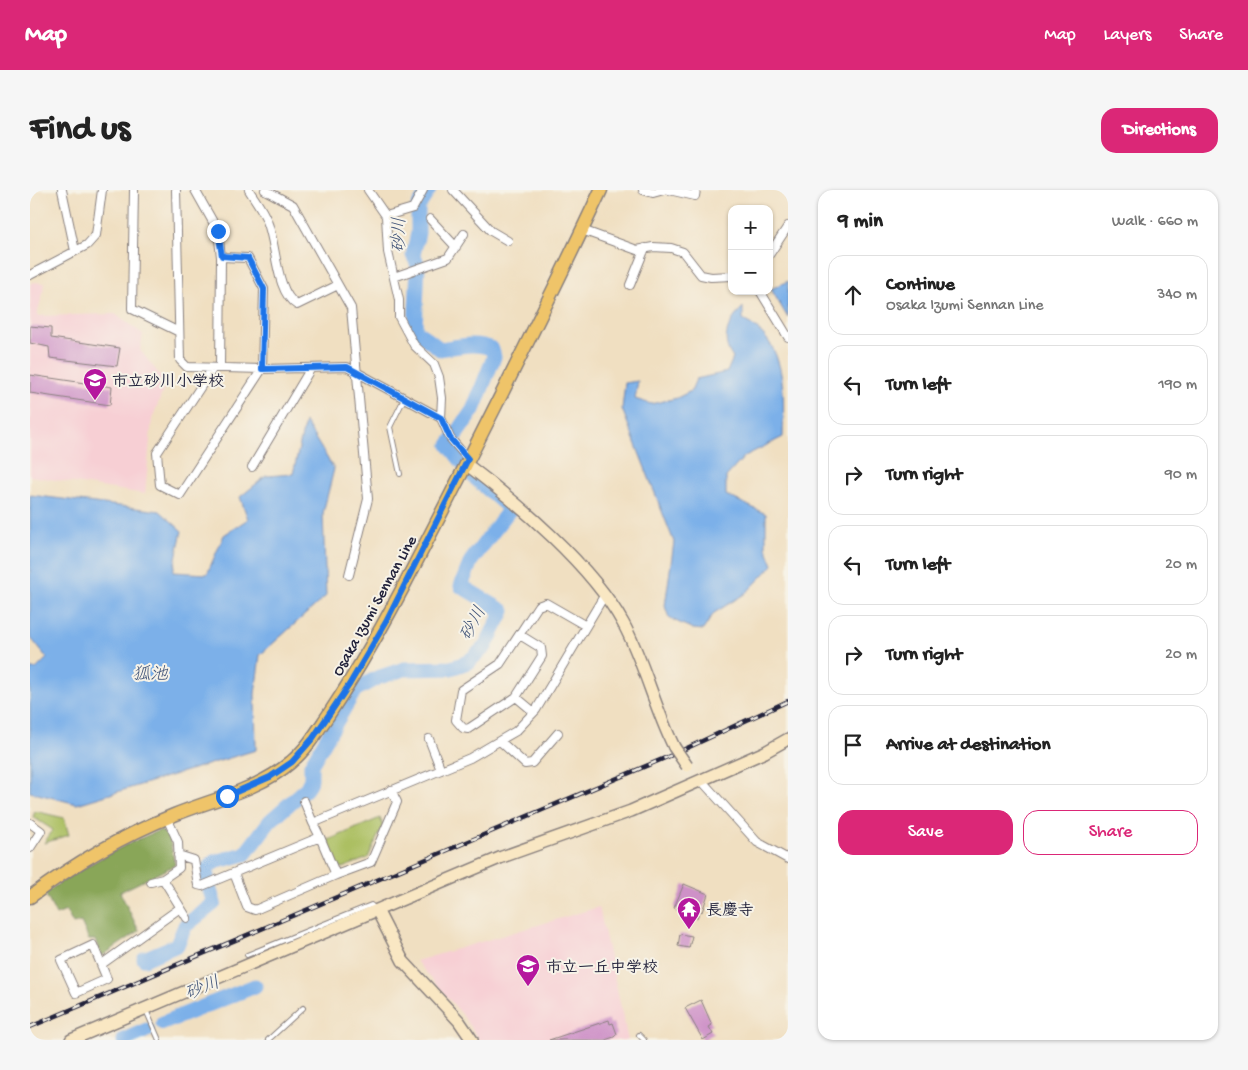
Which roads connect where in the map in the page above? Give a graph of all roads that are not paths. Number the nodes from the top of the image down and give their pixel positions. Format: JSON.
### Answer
{"nodes":[{"id":1,"x":62,"y":190,"type":"edge"},
{"id":2,"x":102,"y":190,"type":"edge"},
{"id":3,"x":134,"y":190,"type":"edge"},
{"id":4,"x":176,"y":190,"type":"edge"},
{"id":5,"x":194,"y":190,"type":"edge"},
{"id":6,"x":249,"y":190,"type":"edge"},
{"id":7,"x":264,"y":190,"type":"edge"},
{"id":8,"x":368,"y":190,"type":"edge"},
{"id":9,"x":453,"y":190,"type":"edge"},
{"id":10,"x":601,"y":190,"type":"edge"},
{"id":11,"x":643,"y":190,"type":"edge"},
{"id":12,"x":664,"y":190,"type":"edge"},
{"id":13,"x":669,"y":190,"type":"edge"},
{"id":14,"x":696,"y":190,"type":"edge"},
{"id":15,"x":421,"y":191,"type":"edge"},
{"id":16,"x":386,"y":216,"type":"junction"},
{"id":17,"x":430,"y":219,"type":"dead end"},
{"id":18,"x":788,"y":226,"type":"edge"},
{"id":19,"x":582,"y":230,"type":"junction"},
{"id":20,"x":464,"y":234,"type":"dead end"},
{"id":21,"x":508,"y":241,"type":"dead end"},
{"id":22,"x":456,"y":246,"type":"junction"},
{"id":23,"x":645,"y":248,"type":"junction"},
{"id":24,"x":772,"y":250,"type":"edge"},
{"id":25,"x":75,"y":251,"type":"junction"},
{"id":26,"x":222,"y":256,"type":"junction"},
{"id":27,"x":30,"y":275,"type":"edge"},
{"id":28,"x":728,"y":276,"type":"edge"},
{"id":29,"x":394,"y":277,"type":"junction"},
{"id":30,"x":338,"y":285,"type":"junction"},
{"id":31,"x":630,"y":285,"type":"dead end"},
{"id":32,"x":762,"y":295,"type":"edge"},
{"id":33,"x":177,"y":331,"type":"junction"},
{"id":34,"x":788,"y":337,"type":"edge"},
{"id":35,"x":216,"y":368,"type":"junction"},
{"id":36,"x":311,"y":368,"type":"junction"},
{"id":37,"x":262,"y":369,"type":"junction"},
{"id":38,"x":358,"y":372,"type":"junction"},
{"id":39,"x":404,"y":399,"type":"junction"},
{"id":40,"x":441,"y":418,"type":"junction"},
{"id":41,"x":467,"y":462,"type":"junction"},
{"id":42,"x":252,"y":467,"type":"dead end"},
{"id":43,"x":400,"y":474,"type":"dead end"},
{"id":44,"x":349,"y":575,"type":"dead end"},
{"id":45,"x":604,"y":596,"type":"junction"},
{"id":46,"x":586,"y":626,"type":"junction"},
{"id":47,"x":520,"y":635,"type":"junction"},
{"id":48,"x":516,"y":697,"type":"junction"},
{"id":49,"x":534,"y":712,"type":"junction"},
{"id":50,"x":558,"y":733,"type":"dead end"},
{"id":51,"x":429,"y":739,"type":"dead end"},
{"id":52,"x":788,"y":739,"type":"edge"},
{"id":53,"x":500,"y":741,"type":"junction"},
{"id":54,"x":441,"y":770,"type":"junction"},
{"id":55,"x":699,"y":781,"type":"junction"},
{"id":56,"x":391,"y":790,"type":"junction"},
{"id":57,"x":304,"y":801,"type":"dead end"},
{"id":58,"x":167,"y":818,"type":"junction"},
{"id":59,"x":30,"y":823,"type":"edge"},
{"id":60,"x":314,"y":823,"type":"junction"},
{"id":61,"x":320,"y":837,"type":"junction"},
{"id":62,"x":30,"y":848,"type":"edge"},
{"id":63,"x":178,"y":855,"type":"junction"},
{"id":64,"x":788,"y":859,"type":"edge"},
{"id":65,"x":234,"y":873,"type":"junction"},
{"id":66,"x":336,"y":875,"type":"junction"},
{"id":67,"x":162,"y":879,"type":"junction"},
{"id":68,"x":150,"y":882,"type":"dead end"},
{"id":69,"x":30,"y":896,"type":"edge"},
{"id":70,"x":180,"y":908,"type":"junction"},
{"id":71,"x":377,"y":910,"type":"junction"},
{"id":72,"x":187,"y":918,"type":"dead end"},
{"id":73,"x":247,"y":955,"type":"dead end"},
{"id":74,"x":102,"y":964,"type":"junction"},
{"id":75,"x":146,"y":1008,"type":"junction"},
{"id":76,"x":303,"y":1008,"type":"dead end"},
{"id":77,"x":639,"y":1034,"type":"dead end"},
{"id":78,"x":70,"y":1040,"type":"edge"},
{"id":79,"x":159,"y":1040,"type":"edge"},
{"id":80,"x":268,"y":1040,"type":"edge"},
{"id":81,"x":472,"y":1040,"type":"edge"},
{"id":82,"x":644,"y":1040,"type":"edge"}],
"edges":[{"from":1,"to":25,"type":"street"},
{"from":2,"to":25,"type":"street"},
{"from":3,"to":33,"type":"street"},
{"from":4,"to":33,"type":"street"},
{"from":5,"to":26,"type":"street"},
{"from":6,"to":30,"type":"street"},
{"from":7,"to":30,"type":"street"},
{"from":8,"to":16,"type":"street"},
{"from":9,"to":21,"type":"street"},
{"from":10,"to":19,"type":"main road","name":"Osaka Izumi Sennan Line"},
{"from":11,"to":12,"type":"street"},
{"from":13,"to":14,"type":"street"},
{"from":15,"to":16,"type":"street"},
{"from":16,"to":29,"type":"street"},
{"from":17,"to":22,"type":"street"},
{"from":18,"to":24,"type":"street"},
{"from":19,"to":23,"type":"street"},
{"from":19,"to":41,"type":"main road","name":"Osaka Izumi Sennan Line"},
{"from":20,"to":22,"type":"street"},
{"from":22,"to":29,"type":"street"},
{"from":23,"to":28,"type":"street"},
{"from":23,"to":31,"type":"street"},
{"from":25,"to":27,"type":"street"},
{"from":26,"to":35,"type":"street"},
{"from":26,"to":37,"type":"street"},
{"from":29,"to":40,"type":"street"},
{"from":30,"to":38,"type":"street"},
{"from":32,"to":34,"type":"street"},
{"from":33,"to":35,"type":"street"},
{"from":35,"to":37,"type":"street"},
{"from":35,"to":37,"type":"street"},
{"from":36,"to":37,"type":"street"},
{"from":36,"to":38,"type":"street"},
{"from":36,"to":42,"type":"street"},
{"from":38,"to":39,"type":"street"},
{"from":38,"to":44,"type":"street"},
{"from":39,"to":40,"type":"street"},
{"from":39,"to":43,"type":"lane"},
{"from":40,"to":41,"type":"street"},
{"from":41,"to":45,"type":"street"},
{"from":41,"to":58,"type":"main road","name":"Osaka Izumi Sennan Line"},
{"from":45,"to":46,"type":"street"},
{"from":45,"to":55,"type":"street","bridge":true},
{"from":46,"to":47,"type":"street"},
{"from":46,"to":49,"type":"street"},
{"from":47,"to":48,"type":"street"},
{"from":47,"to":48,"type":"street"},
{"from":48,"to":49,"type":"street"},
{"from":49,"to":53,"type":"street"},
{"from":50,"to":53,"type":"street"},
{"from":51,"to":54,"type":"street"},
{"from":52,"to":55,"type":"street"},
{"from":53,"to":54,"type":"street"},
{"from":54,"to":56,"type":"street"},
{"from":55,"to":64,"type":"street"},
{"from":55,"to":71,"type":"street"},
{"from":56,"to":60,"type":"street"},
{"from":56,"to":66,"type":"street"},
{"from":57,"to":60,"type":"street"},
{"from":58,"to":63,"type":"street"},
{"from":58,"to":69,"type":"main road","name":"Osaka Izumi Sennan Line"},
{"from":59,"to":62,"type":"street"},
{"from":60,"to":61,"type":"street"},
{"from":61,"to":65,"type":"street"},
{"from":61,"to":66,"type":"street"},
{"from":63,"to":65,"type":"street"},
{"from":63,"to":67,"type":"street"},
{"from":65,"to":66,"type":"street"},
{"from":67,"to":68,"type":"street"},
{"from":67,"to":70,"type":"street"},
{"from":70,"to":72,"type":"street"},
{"from":70,"to":74,"type":"street"},
{"from":71,"to":73,"type":"lane"},
{"from":71,"to":75,"type":"street"},
{"from":71,"to":81,"type":"street"},
{"from":74,"to":74,"type":"street"},
{"from":75,"to":78,"type":"street"},
{"from":75,"to":79,"type":"lane"},
{"from":76,"to":80,"type":"lane"},
{"from":77,"to":82,"type":"lane"}]}
